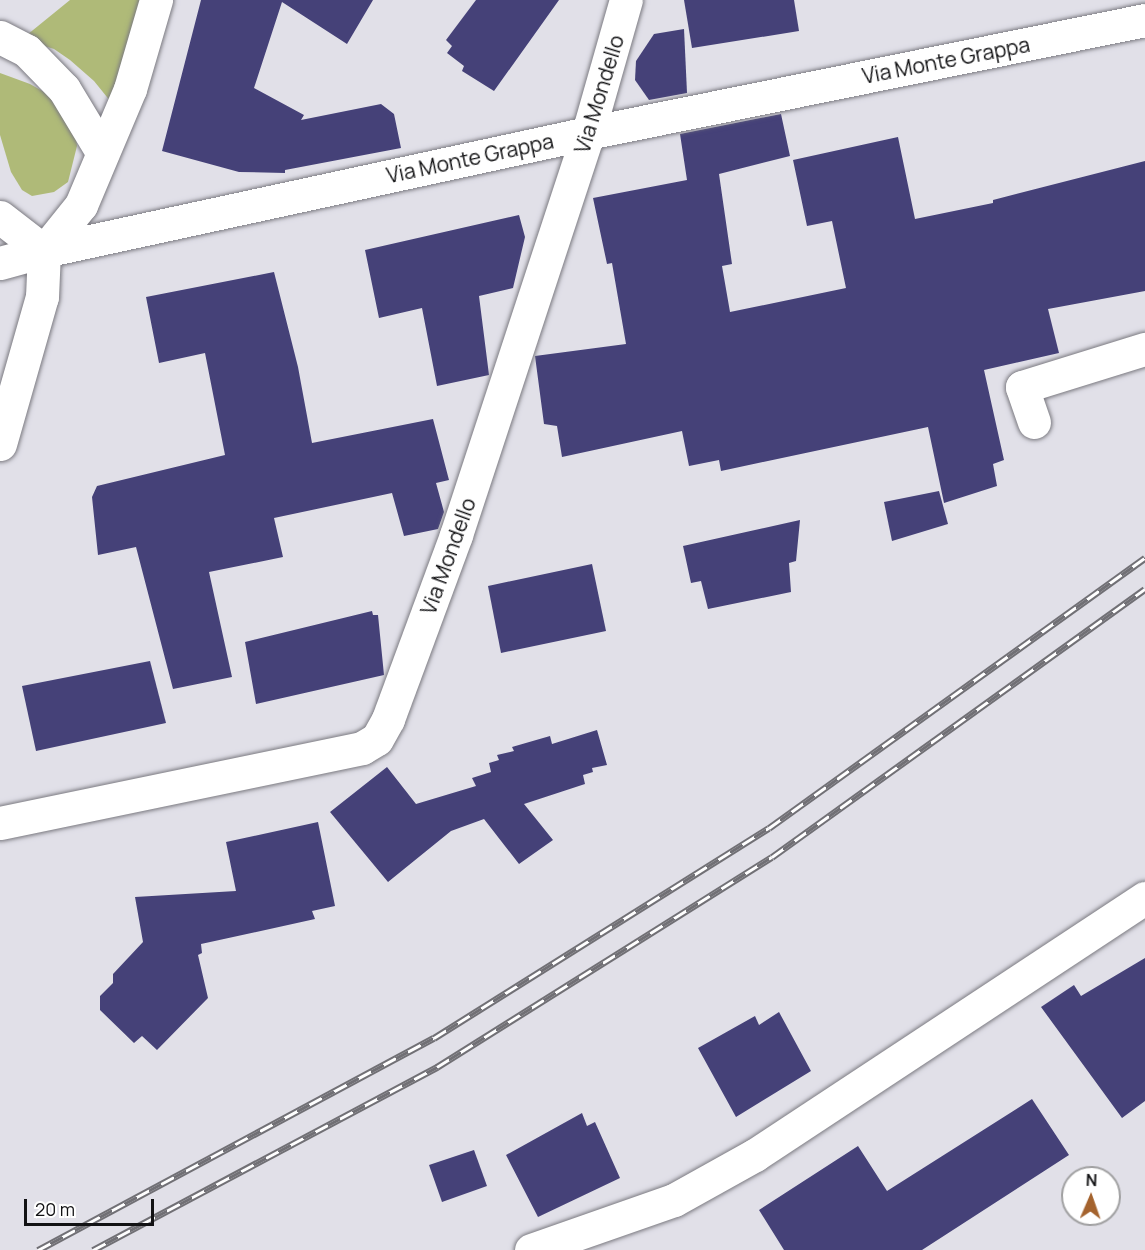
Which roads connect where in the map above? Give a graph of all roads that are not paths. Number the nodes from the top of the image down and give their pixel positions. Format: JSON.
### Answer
{"nodes":[{"id":1,"x":156,"y":0,"type":"edge"},
{"id":2,"x":626,"y":0,"type":"edge"},
{"id":3,"x":1145,"y":20,"type":"edge"},
{"id":4,"x":0,"y":37,"type":"edge"},
{"id":5,"x":588,"y":133,"type":"junction"},
{"id":6,"x":102,"y":152,"type":"junction"},
{"id":7,"x":0,"y":217,"type":"edge"},
{"id":8,"x":44,"y":251,"type":"junction"},
{"id":9,"x":0,"y":263,"type":"edge"},
{"id":10,"x":1145,"y":349,"type":"edge"},
{"id":11,"x":1034,"y":422,"type":"dead end"},
{"id":12,"x":0,"y":444,"type":"edge"},
{"id":13,"x":0,"y":823,"type":"edge"},
{"id":14,"x":1145,"y":898,"type":"edge"},
{"id":15,"x":531,"y":1250,"type":"edge"}],
"edges":[{"from":1,"to":6,"type":"street"},
{"from":2,"to":5,"type":"street","name":"Via Mondello"},
{"from":3,"to":5,"type":"street","name":"Via Monte Grappa"},
{"from":4,"to":6,"type":"street"},
{"from":5,"to":8,"type":"street","name":"Via Monte Grappa"},
{"from":5,"to":13,"type":"street","name":"Via Mondello"},
{"from":6,"to":8,"type":"street"},
{"from":7,"to":8,"type":"street"},
{"from":8,"to":9,"type":"street","name":"Via Monte Grappa"},
{"from":8,"to":12,"type":"street"},
{"from":10,"to":11,"type":"street"},
{"from":14,"to":15,"type":"street"}]}
